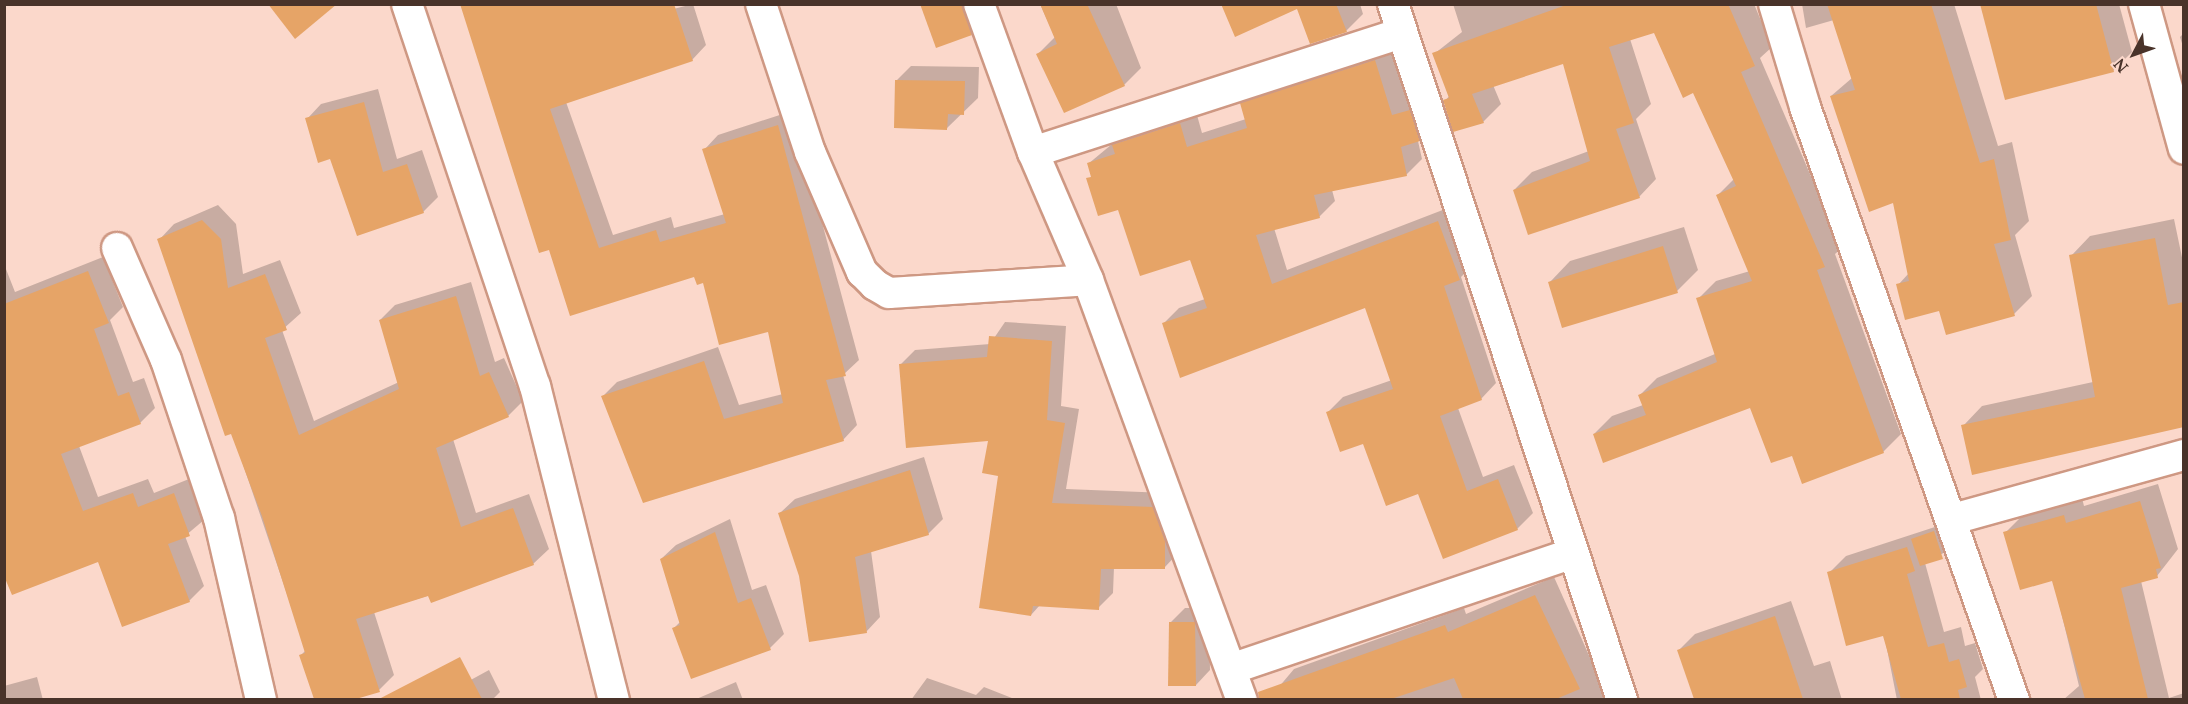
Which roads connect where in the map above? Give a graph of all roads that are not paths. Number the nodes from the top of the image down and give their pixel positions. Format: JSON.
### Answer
{"nodes":[{"id":1,"x":406,"y":4,"type":"edge"},
{"id":2,"x":761,"y":4,"type":"edge"},
{"id":3,"x":979,"y":4,"type":"edge"},
{"id":4,"x":1393,"y":4,"type":"edge"},
{"id":5,"x":1774,"y":4,"type":"edge"},
{"id":6,"x":2144,"y":4,"type":"edge"},
{"id":7,"x":1401,"y":33,"type":"junction"},
{"id":8,"x":2184,"y":149,"type":"edge"},
{"id":9,"x":1033,"y":152,"type":"junction"},
{"id":10,"x":117,"y":248,"type":"dead end"},
{"id":11,"x":1088,"y":280,"type":"junction"},
{"id":12,"x":2184,"y":455,"type":"edge"},
{"id":13,"x":1953,"y":519,"type":"junction"},
{"id":14,"x":1570,"y":554,"type":"junction"},
{"id":15,"x":1231,"y":669,"type":"junction"},
{"id":16,"x":261,"y":699,"type":"edge"},
{"id":17,"x":614,"y":699,"type":"edge"},
{"id":18,"x":1242,"y":699,"type":"edge"},
{"id":19,"x":1622,"y":699,"type":"edge"},
{"id":20,"x":2014,"y":699,"type":"edge"}],
"edges":[{"from":1,"to":17,"type":"street"},
{"from":2,"to":11,"type":"street"},
{"from":3,"to":9,"type":"street"},
{"from":4,"to":7,"type":"street"},
{"from":5,"to":13,"type":"street"},
{"from":6,"to":8,"type":"street"},
{"from":7,"to":9,"type":"street"},
{"from":7,"to":14,"type":"street"},
{"from":9,"to":11,"type":"street"},
{"from":10,"to":16,"type":"street"},
{"from":11,"to":15,"type":"street"},
{"from":12,"to":13,"type":"street"},
{"from":13,"to":20,"type":"street"},
{"from":14,"to":15,"type":"street"},
{"from":14,"to":19,"type":"street"},
{"from":15,"to":18,"type":"street"}]}
